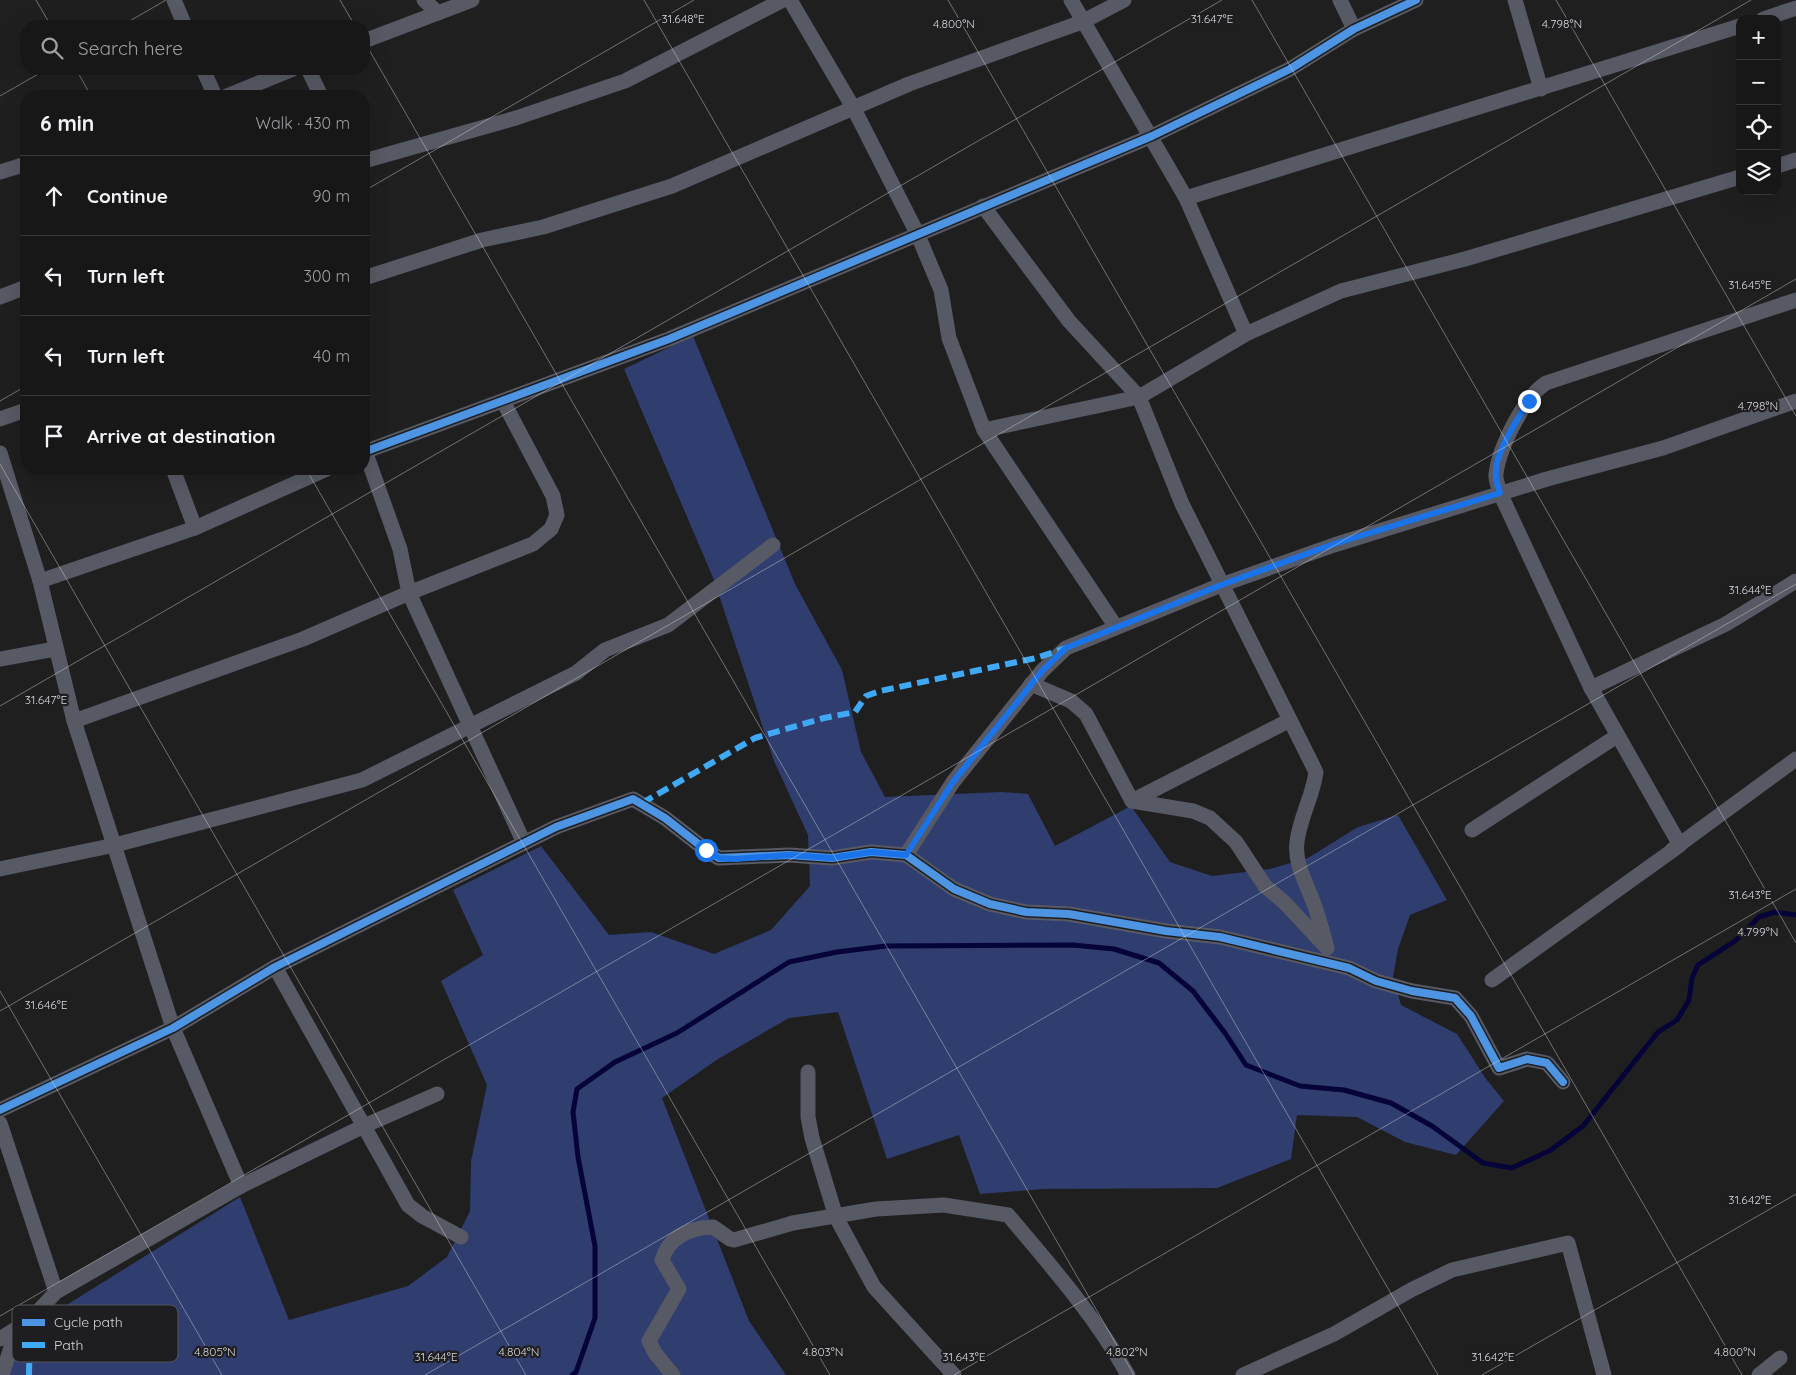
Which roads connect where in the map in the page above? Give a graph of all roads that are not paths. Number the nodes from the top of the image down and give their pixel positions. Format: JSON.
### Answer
{"nodes":[{"id":1,"x":174,"y":0,"type":"edge"},
{"id":2,"x":424,"y":0,"type":"edge"},
{"id":3,"x":472,"y":0,"type":"edge"},
{"id":4,"x":783,"y":0,"type":"edge"},
{"id":5,"x":790,"y":0,"type":"edge"},
{"id":6,"x":1071,"y":0,"type":"edge"},
{"id":7,"x":1124,"y":0,"type":"edge"},
{"id":8,"x":1340,"y":0,"type":"edge"},
{"id":9,"x":1416,"y":0,"type":"edge"},
{"id":10,"x":1515,"y":0,"type":"edge"},
{"id":11,"x":1796,"y":8,"type":"edge"},
{"id":12,"x":438,"y":13,"type":"junction"},
{"id":13,"x":1775,"y":15,"type":"edge"},
{"id":14,"x":183,"y":20,"type":"edge"},
{"id":15,"x":1082,"y":22,"type":"junction"},
{"id":16,"x":1736,"y":27,"type":"edge"},
{"id":17,"x":1354,"y":29,"type":"junction"},
{"id":18,"x":370,"y":39,"type":"edge"},
{"id":19,"x":206,"y":75,"type":"edge"},
{"id":20,"x":278,"y":75,"type":"edge"},
{"id":21,"x":311,"y":75,"type":"edge"},
{"id":22,"x":1541,"y":89,"type":"junction"},
{"id":23,"x":212,"y":90,"type":"edge"},
{"id":24,"x":242,"y":90,"type":"edge"},
{"id":25,"x":318,"y":90,"type":"edge"},
{"id":26,"x":854,"y":109,"type":"junction"},
{"id":27,"x":1152,"y":136,"type":"junction"},
{"id":28,"x":370,"y":154,"type":"edge"},
{"id":29,"x":1796,"y":160,"type":"edge"},
{"id":30,"x":1781,"y":165,"type":"edge"},
{"id":31,"x":20,"y":166,"type":"edge"},
{"id":32,"x":0,"y":172,"type":"edge"},
{"id":33,"x":1736,"y":178,"type":"edge"},
{"id":34,"x":1186,"y":198,"type":"junction"},
{"id":35,"x":983,"y":206,"type":"junction"},
{"id":36,"x":917,"y":234,"type":"junction"},
{"id":37,"x":370,"y":276,"type":"edge"},
{"id":38,"x":20,"y":289,"type":"edge"},
{"id":39,"x":0,"y":297,"type":"edge"},
{"id":40,"x":1796,"y":300,"type":"edge"},
{"id":41,"x":1246,"y":334,"type":"junction"},
{"id":42,"x":1139,"y":397,"type":"junction"},
{"id":43,"x":503,"y":401,"type":"junction"},
{"id":44,"x":1796,"y":401,"type":"edge"},
{"id":45,"x":20,"y":412,"type":"edge"},
{"id":46,"x":0,"y":419,"type":"edge"},
{"id":47,"x":984,"y":430,"type":"junction"},
{"id":48,"x":370,"y":449,"type":"edge"},
{"id":49,"x":0,"y":453,"type":"edge"},
{"id":50,"x":370,"y":467,"type":"edge"},
{"id":51,"x":175,"y":475,"type":"edge"},
{"id":52,"x":314,"y":475,"type":"edge"},
{"id":53,"x":1500,"y":493,"type":"junction"},
{"id":54,"x":195,"y":528,"type":"junction"},
{"id":55,"x":773,"y":545,"type":"dead end"},
{"id":56,"x":40,"y":581,"type":"junction"},
{"id":57,"x":1796,"y":581,"type":"edge"},
{"id":58,"x":1221,"y":585,"type":"junction"},
{"id":59,"x":409,"y":593,"type":"junction"},
{"id":60,"x":1116,"y":626,"type":"junction"},
{"id":61,"x":55,"y":649,"type":"junction"},
{"id":62,"x":0,"y":658,"type":"edge"},
{"id":63,"x":1031,"y":684,"type":"junction"},
{"id":64,"x":1591,"y":688,"type":"junction"},
{"id":65,"x":1290,"y":720,"type":"junction"},
{"id":66,"x":74,"y":721,"type":"junction"},
{"id":67,"x":472,"y":726,"type":"junction"},
{"id":68,"x":1617,"y":736,"type":"junction"},
{"id":69,"x":1796,"y":759,"type":"edge"},
{"id":70,"x":1132,"y":801,"type":"junction"},
{"id":71,"x":1472,"y":830,"type":"dead end"},
{"id":72,"x":524,"y":843,"type":"junction"},
{"id":73,"x":115,"y":845,"type":"junction"},
{"id":74,"x":1680,"y":845,"type":"junction"},
{"id":75,"x":906,"y":855,"type":"junction"},
{"id":76,"x":0,"y":869,"type":"edge"},
{"id":77,"x":1610,"y":888,"type":"dead end"},
{"id":78,"x":1327,"y":948,"type":"junction"},
{"id":79,"x":275,"y":967,"type":"junction"},
{"id":80,"x":1349,"y":968,"type":"junction"},
{"id":81,"x":1492,"y":980,"type":"dead end"},
{"id":82,"x":173,"y":1028,"type":"junction"},
{"id":83,"x":808,"y":1072,"type":"dead end"},
{"id":84,"x":1563,"y":1082,"type":"dead end"},
{"id":85,"x":437,"y":1094,"type":"dead end"},
{"id":86,"x":0,"y":1110,"type":"edge"},
{"id":87,"x":0,"y":1123,"type":"edge"},
{"id":88,"x":364,"y":1126,"type":"junction"},
{"id":89,"x":241,"y":1186,"type":"junction"},
{"id":90,"x":836,"y":1217,"type":"junction"},
{"id":91,"x":461,"y":1237,"type":"dead end"},
{"id":92,"x":56,"y":1292,"type":"junction"},
{"id":93,"x":44,"y":1305,"type":"edge"},
{"id":94,"x":12,"y":1332,"type":"edge"},
{"id":95,"x":0,"y":1339,"type":"edge"},
{"id":96,"x":12,"y":1344,"type":"edge"},
{"id":97,"x":1780,"y":1358,"type":"dead end"},
{"id":98,"x":2,"y":1375,"type":"edge"},
{"id":99,"x":673,"y":1375,"type":"edge"},
{"id":100,"x":954,"y":1375,"type":"edge"},
{"id":101,"x":1128,"y":1375,"type":"edge"},
{"id":102,"x":1243,"y":1375,"type":"edge"},
{"id":103,"x":1604,"y":1375,"type":"edge"},
{"id":104,"x":1759,"y":1375,"type":"edge"}],
"edges":[{"from":1,"to":14,"type":"street"},
{"from":2,"to":12,"type":"street"},
{"from":3,"to":12,"type":"street"},
{"from":4,"to":28,"type":"street"},
{"from":5,"to":26,"type":"street"},
{"from":6,"to":15,"type":"street"},
{"from":7,"to":15,"type":"street"},
{"from":8,"to":17,"type":"street"},
{"from":9,"to":17,"type":"street"},
{"from":10,"to":22,"type":"street"},
{"from":11,"to":13,"type":"street"},
{"from":12,"to":18,"type":"street"},
{"from":15,"to":26,"type":"street"},
{"from":15,"to":27,"type":"street"},
{"from":16,"to":22,"type":"street"},
{"from":17,"to":27,"type":"street"},
{"from":19,"to":23,"type":"street"},
{"from":20,"to":24,"type":"street"},
{"from":21,"to":25,"type":"street"},
{"from":22,"to":34,"type":"street"},
{"from":26,"to":36,"type":"street"},
{"from":26,"to":37,"type":"street"},
{"from":27,"to":34,"type":"street"},
{"from":27,"to":35,"type":"street"},
{"from":29,"to":30,"type":"street"},
{"from":31,"to":32,"type":"street"},
{"from":33,"to":41,"type":"street"},
{"from":34,"to":41,"type":"street"},
{"from":35,"to":36,"type":"street"},
{"from":35,"to":42,"type":"street"},
{"from":36,"to":43,"type":"street"},
{"from":36,"to":47,"type":"street"},
{"from":38,"to":39,"type":"street"},
{"from":40,"to":53,"type":"street"},
{"from":41,"to":42,"type":"street"},
{"from":42,"to":47,"type":"street"},
{"from":42,"to":58,"type":"street"},
{"from":43,"to":48,"type":"street"},
{"from":43,"to":59,"type":"street"},
{"from":44,"to":53,"type":"street"},
{"from":45,"to":46,"type":"street"},
{"from":47,"to":60,"type":"street"},
{"from":49,"to":56,"type":"street"},
{"from":50,"to":59,"type":"street"},
{"from":51,"to":54,"type":"street"},
{"from":52,"to":54,"type":"street"},
{"from":53,"to":58,"type":"street"},
{"from":53,"to":64,"type":"street"},
{"from":54,"to":56,"type":"street"},
{"from":55,"to":67,"type":"street"},
{"from":56,"to":61,"type":"street"},
{"from":57,"to":64,"type":"street"},
{"from":58,"to":60,"type":"street"},
{"from":58,"to":65,"type":"street"},
{"from":59,"to":66,"type":"street"},
{"from":59,"to":67,"type":"street"},
{"from":60,"to":63,"type":"street"},
{"from":61,"to":62,"type":"street"},
{"from":61,"to":66,"type":"street"},
{"from":63,"to":70,"type":"street"},
{"from":63,"to":75,"type":"street"},
{"from":64,"to":68,"type":"street"},
{"from":65,"to":70,"type":"street"},
{"from":65,"to":78,"type":"street"},
{"from":66,"to":73,"type":"street"},
{"from":67,"to":72,"type":"street"},
{"from":67,"to":73,"type":"street"},
{"from":68,"to":71,"type":"street"},
{"from":68,"to":74,"type":"street"},
{"from":69,"to":74,"type":"street"},
{"from":70,"to":78,"type":"street"},
{"from":72,"to":75,"type":"street"},
{"from":72,"to":79,"type":"street"},
{"from":73,"to":76,"type":"street"},
{"from":73,"to":82,"type":"street"},
{"from":74,"to":77,"type":"street"},
{"from":74,"to":81,"type":"street"},
{"from":75,"to":80,"type":"street"},
{"from":78,"to":80,"type":"street"},
{"from":79,"to":82,"type":"street"},
{"from":79,"to":88,"type":"street"},
{"from":80,"to":84,"type":"street"},
{"from":82,"to":86,"type":"street"},
{"from":82,"to":89,"type":"street"},
{"from":83,"to":90,"type":"street"},
{"from":85,"to":88,"type":"street"},
{"from":87,"to":92,"type":"street"},
{"from":88,"to":89,"type":"street"},
{"from":88,"to":91,"type":"street"},
{"from":89,"to":92,"type":"street"},
{"from":90,"to":99,"type":"street"},
{"from":90,"to":100,"type":"street"},
{"from":90,"to":101,"type":"street"},
{"from":92,"to":93,"type":"street"},
{"from":94,"to":95,"type":"street"},
{"from":96,"to":98,"type":"street"},
{"from":97,"to":104,"type":"street"},
{"from":102,"to":103,"type":"street"}]}
